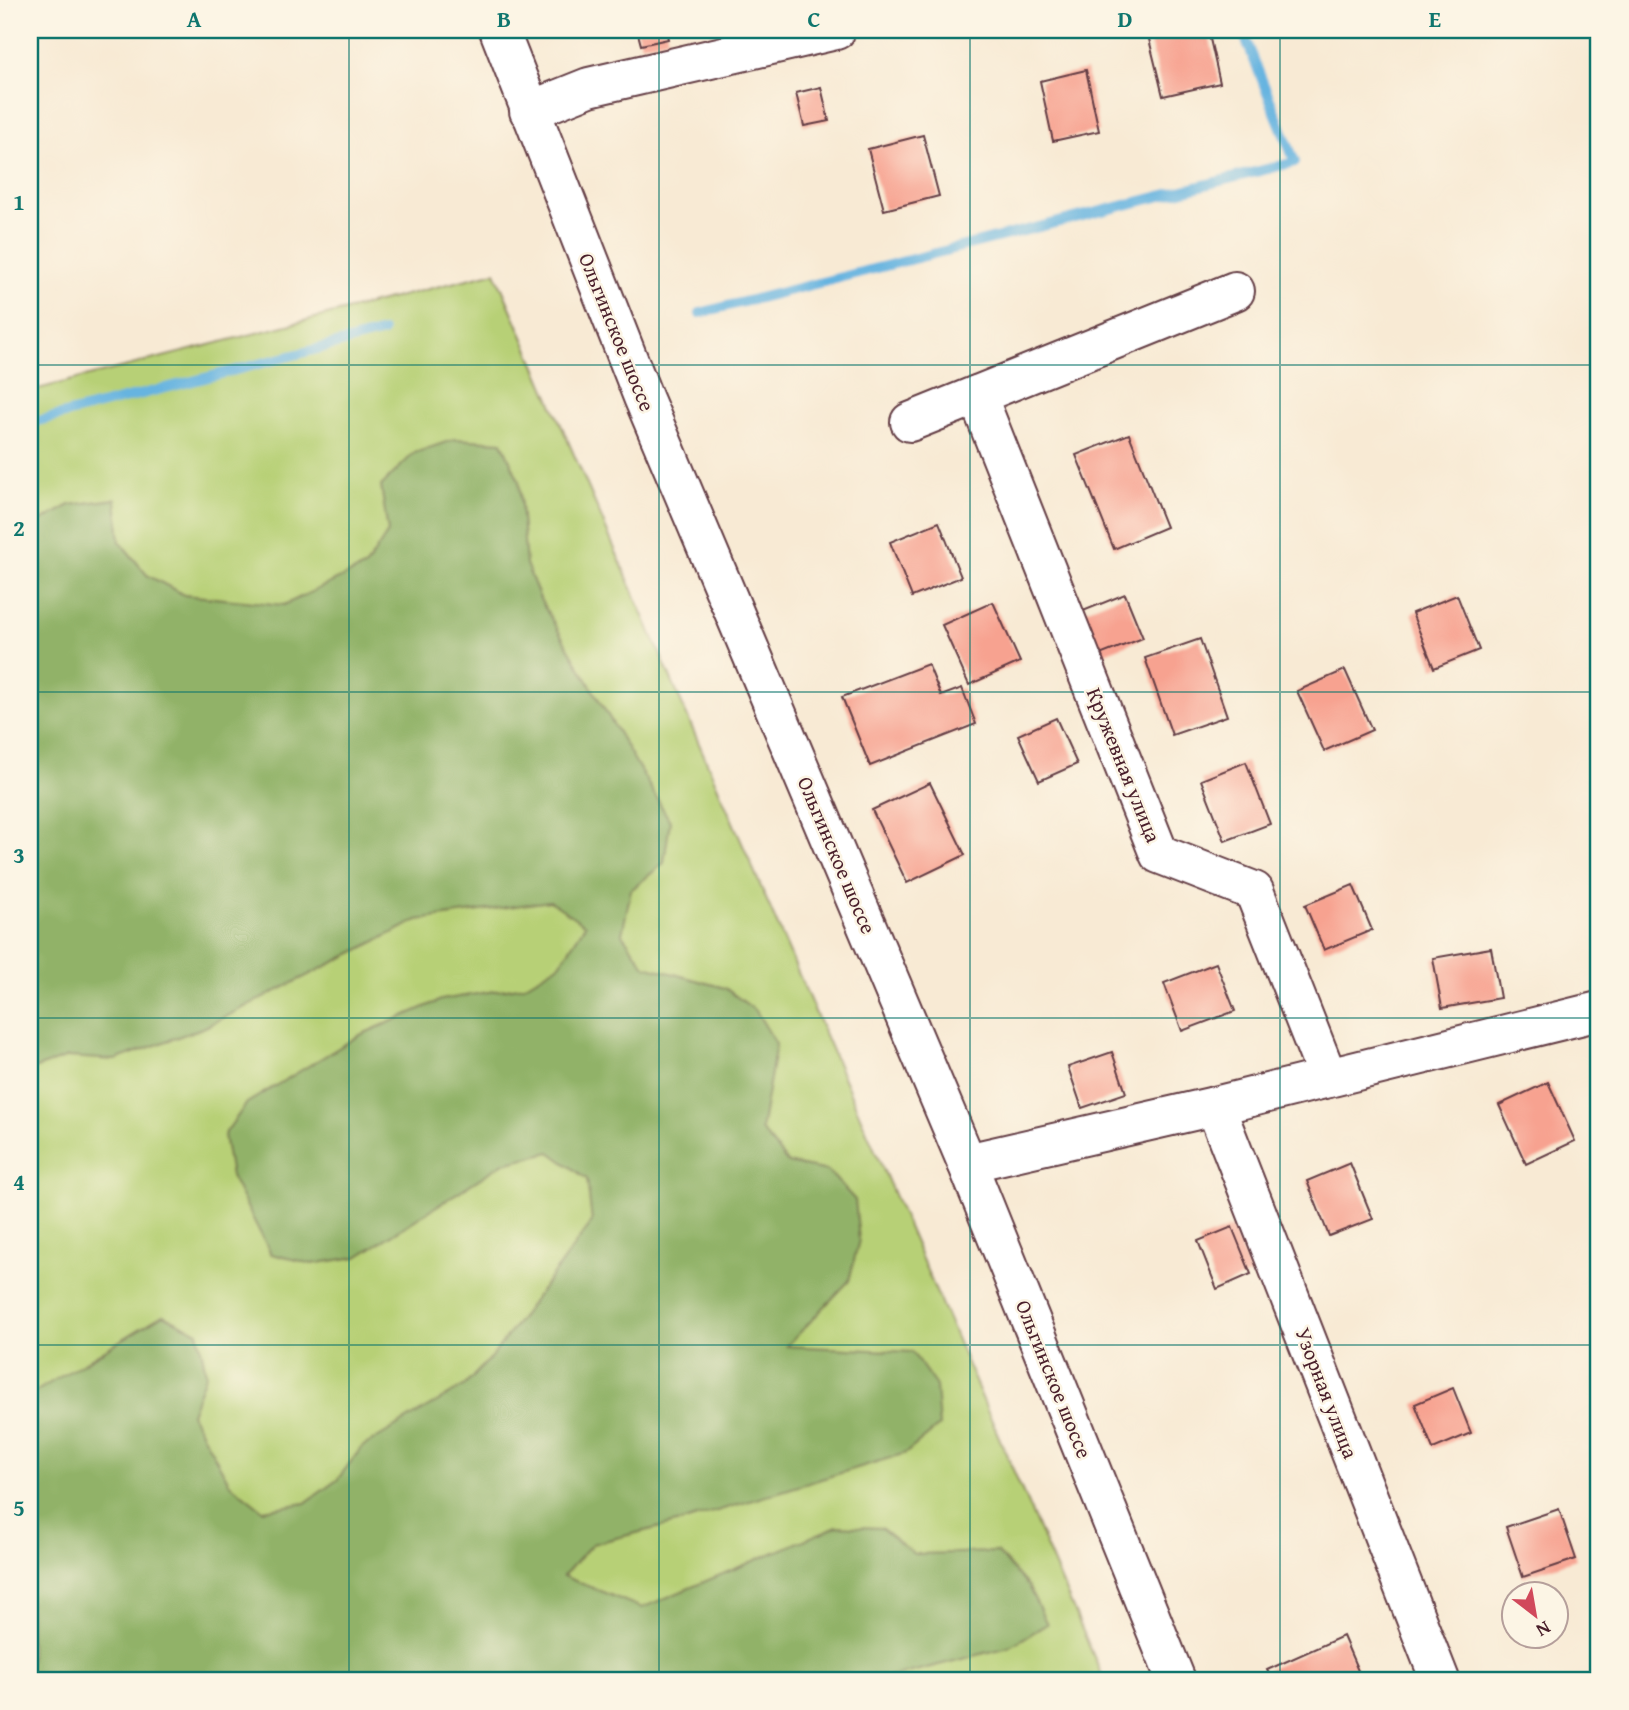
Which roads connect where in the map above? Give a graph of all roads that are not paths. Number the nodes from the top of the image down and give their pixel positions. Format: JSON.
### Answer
{"nodes":[{"id":1,"x":499,"y":30,"type":"edge"},
{"id":2,"x":836,"y":30,"type":"edge"},
{"id":3,"x":529,"y":111,"type":"junction"},
{"id":4,"x":1235,"y":291,"type":"dead end"},
{"id":5,"x":977,"y":395,"type":"junction"},
{"id":6,"x":910,"y":422,"type":"dead end"},
{"id":7,"x":1599,"y":1011,"type":"edge"},
{"id":8,"x":1328,"y":1078,"type":"junction"},
{"id":9,"x":1215,"y":1106,"type":"junction"},
{"id":10,"x":967,"y":1163,"type":"junction"},
{"id":11,"x":1175,"y":1680,"type":"edge"},
{"id":12,"x":1440,"y":1680,"type":"edge"}],
"edges":[{"from":1,"to":3,"type":"street","name":"Ольгинское шоссе"},
{"from":2,"to":3,"type":"street"},
{"from":3,"to":10,"type":"street","name":"Ольгинское шоссе"},
{"from":4,"to":5,"type":"street"},
{"from":5,"to":6,"type":"street"},
{"from":5,"to":8,"type":"street","name":"Кружевная улица"},
{"from":7,"to":8,"type":"street"},
{"from":8,"to":9,"type":"street"},
{"from":9,"to":10,"type":"street"},
{"from":9,"to":12,"type":"street","name":"Узорная улица"},
{"from":10,"to":11,"type":"street","name":"Ольгинское шоссе"}]}
